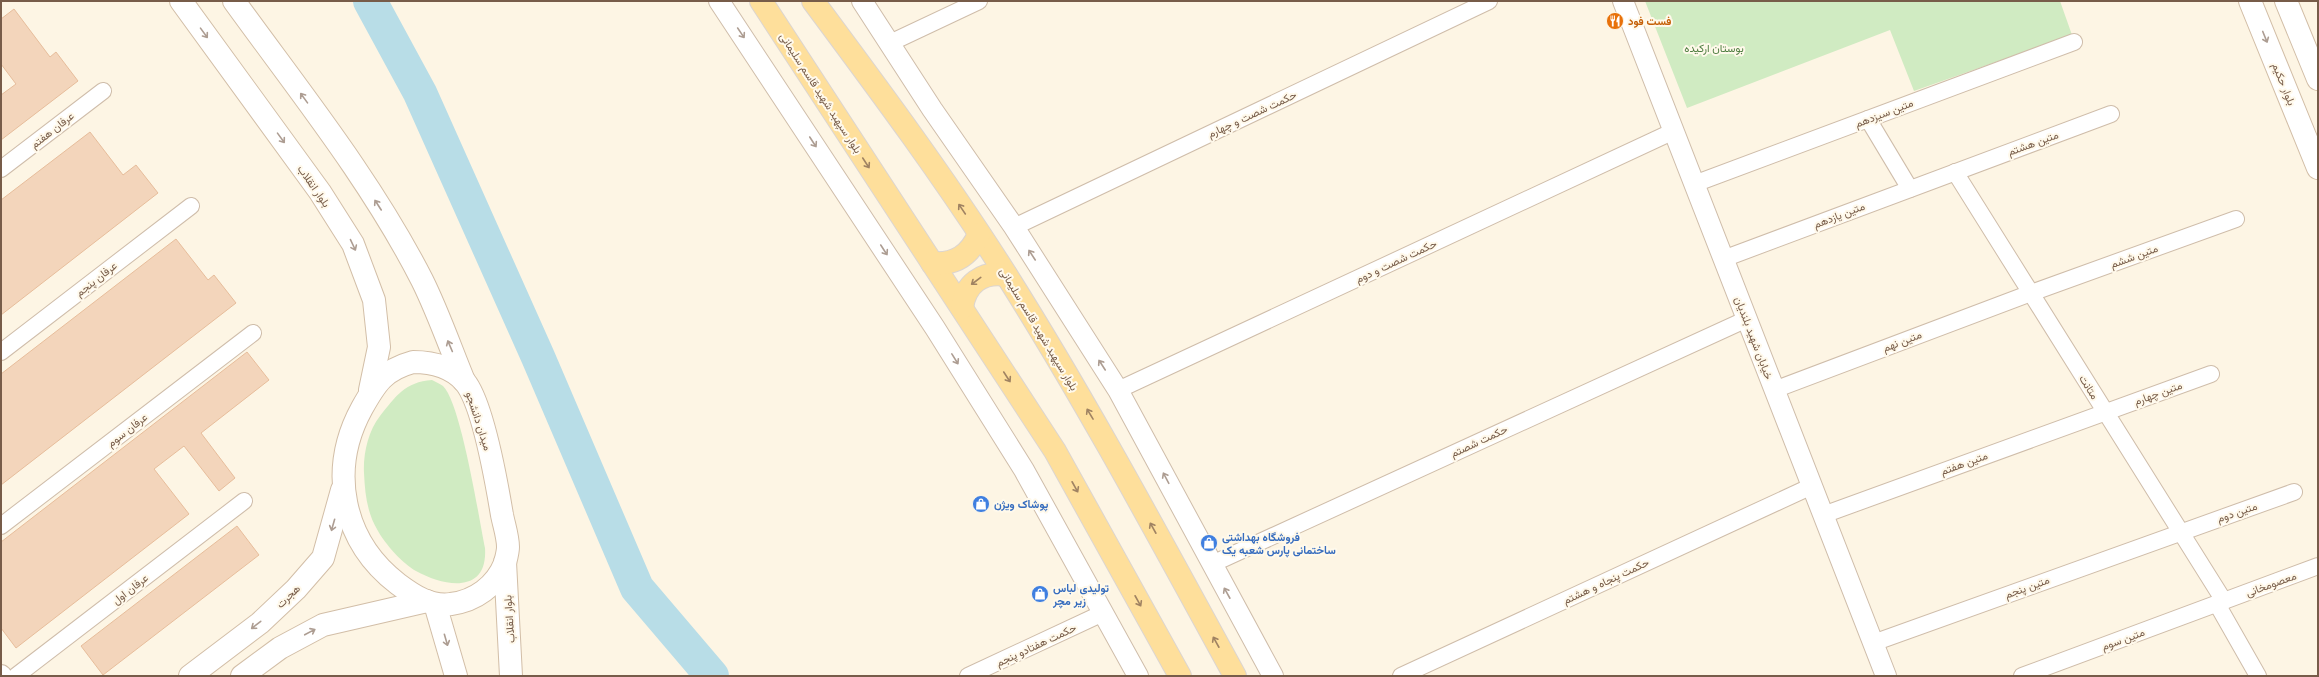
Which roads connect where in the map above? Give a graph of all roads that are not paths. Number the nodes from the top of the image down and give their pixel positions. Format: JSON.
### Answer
{"nodes":[{"id":1,"x":181,"y":1,"type":"edge"},
{"id":2,"x":234,"y":1,"type":"edge"},
{"id":3,"x":719,"y":1,"type":"edge"},
{"id":4,"x":761,"y":1,"type":"edge"},
{"id":5,"x":813,"y":1,"type":"edge"},
{"id":6,"x":862,"y":1,"type":"edge"},
{"id":7,"x":979,"y":1,"type":"edge"},
{"id":8,"x":1489,"y":1,"type":"edge"},
{"id":9,"x":1623,"y":1,"type":"edge"},
{"id":10,"x":2250,"y":1,"type":"edge"},
{"id":11,"x":2286,"y":1,"type":"edge"},
{"id":12,"x":2074,"y":42,"type":"dead end"},
{"id":13,"x":890,"y":43,"type":"junction"},
{"id":14,"x":2318,"y":79,"type":"edge"},
{"id":15,"x":103,"y":91,"type":"dead end"},
{"id":16,"x":2111,"y":114,"type":"dead end"},
{"id":17,"x":1868,"y":119,"type":"junction"},
{"id":18,"x":1674,"y":131,"type":"junction"},
{"id":19,"x":2318,"y":168,"type":"edge"},
{"id":20,"x":1,"y":169,"type":"edge"},
{"id":21,"x":1954,"y":172,"type":"junction"},
{"id":22,"x":1694,"y":184,"type":"junction"},
{"id":23,"x":1910,"y":188,"type":"junction"},
{"id":24,"x":191,"y":206,"type":"dead end"},
{"id":25,"x":2236,"y":219,"type":"dead end"},
{"id":26,"x":1014,"y":227,"type":"junction"},
{"id":27,"x":978,"y":234,"type":"junction"},
{"id":28,"x":1723,"y":259,"type":"junction"},
{"id":29,"x":932,"y":263,"type":"junction"},
{"id":30,"x":1006,"y":275,"type":"junction"},
{"id":31,"x":2031,"y":293,"type":"junction"},
{"id":32,"x":962,"y":308,"type":"junction"},
{"id":33,"x":1747,"y":319,"type":"junction"},
{"id":34,"x":253,"y":333,"type":"dead end"},
{"id":35,"x":1,"y":352,"type":"edge"},
{"id":36,"x":2211,"y":374,"type":"dead end"},
{"id":37,"x":465,"y":382,"type":"junction"},
{"id":38,"x":1118,"y":390,"type":"junction"},
{"id":39,"x":1774,"y":390,"type":"junction"},
{"id":40,"x":368,"y":396,"type":"junction"},
{"id":41,"x":2105,"y":412,"type":"junction"},
{"id":42,"x":1812,"y":486,"type":"junction"},
{"id":43,"x":343,"y":487,"type":"junction"},
{"id":44,"x":2294,"y":492,"type":"dead end"},
{"id":45,"x":244,"y":501,"type":"dead end"},
{"id":46,"x":1823,"y":515,"type":"junction"},
{"id":47,"x":1,"y":526,"type":"edge"},
{"id":48,"x":2180,"y":532,"type":"junction"},
{"id":49,"x":505,"y":562,"type":"junction"},
{"id":50,"x":1212,"y":564,"type":"junction"},
{"id":51,"x":2318,"y":566,"type":"edge"},
{"id":52,"x":431,"y":602,"type":"junction"},
{"id":53,"x":2220,"y":602,"type":"junction"},
{"id":54,"x":1103,"y":613,"type":"junction"},
{"id":55,"x":1873,"y":643,"type":"junction"},
{"id":56,"x":16,"y":676,"type":"edge"},
{"id":57,"x":190,"y":676,"type":"edge"},
{"id":58,"x":242,"y":676,"type":"edge"},
{"id":59,"x":456,"y":676,"type":"edge"},
{"id":60,"x":511,"y":676,"type":"edge"},
{"id":61,"x":968,"y":676,"type":"edge"},
{"id":62,"x":1138,"y":676,"type":"edge"},
{"id":63,"x":1180,"y":676,"type":"edge"},
{"id":64,"x":1235,"y":676,"type":"edge"},
{"id":65,"x":1273,"y":676,"type":"edge"},
{"id":66,"x":1401,"y":676,"type":"edge"},
{"id":67,"x":1886,"y":676,"type":"edge"},
{"id":68,"x":2022,"y":676,"type":"edge"},
{"id":69,"x":2258,"y":676,"type":"edge"}],
"edges":[{"from":1,"to":40,"type":"main road","name":"بلوار انقلاب","one_way":true},
{"from":37,"to":2,"type":"main road","one_way":true},
{"from":3,"to":54,"type":"street","one_way":true},
{"from":4,"to":29,"type":"main road","name":"بلوار سپهبد شهید قاسم سلیمانی","one_way":true},
{"from":27,"to":5,"type":"main road","name":"بلوار سپهبد شهید قاسم سلیمانی","one_way":true},
{"from":6,"to":13,"type":"street"},
{"from":7,"to":13,"type":"street"},
{"from":8,"to":26,"type":"street","name":"حکمت شصت و چهارم"},
{"from":9,"to":18,"type":"street","name":"خیابان شهید بلندیان"},
{"from":10,"to":19,"type":"main road","name":"بلوار حکیم","one_way":true},
{"from":11,"to":14,"type":"main road"},
{"from":12,"to":17,"type":"street","name":"متین سیزدهم"},
{"from":13,"to":26,"type":"street"},
{"from":15,"to":20,"type":"street","name":"عرفان هفتم"},
{"from":16,"to":21,"type":"street","name":"متین هشتم"},
{"from":17,"to":22,"type":"street","name":"متین سیزدهم"},
{"from":17,"to":23,"type":"street"},
{"from":18,"to":22,"type":"street","name":"خیابان شهید بلندیان"},
{"from":18,"to":38,"type":"street","name":"حکمت شصت و دوم"},
{"from":21,"to":23,"type":"street","name":"متین یازدهم"},
{"from":21,"to":31,"type":"street","name":"متانت"},
{"from":22,"to":28,"type":"street","name":"خیابان شهید بلندیان"},
{"from":23,"to":28,"type":"street","name":"متین یازدهم"},
{"from":24,"to":35,"type":"street","name":"عرفان پنجم"},
{"from":25,"to":31,"type":"street","name":"متین ششم"},
{"from":38,"to":26,"type":"street","one_way":true},
{"from":27,"to":29,"type":"main road"},
{"from":27,"to":30,"type":"main road","name":"بلوار سپهبد شهید قاسم سلیمانی"},
{"from":28,"to":33,"type":"street","name":"خیابان شهید بلندیان"},
{"from":29,"to":32,"type":"main road","name":"بلوار سپهبد شهید قاسم سلیمانی"},
{"from":30,"to":32,"type":"main road","one_way":true},
{"from":64,"to":30,"type":"main road","name":"بلوار سپهبد شهید قاسم سلیمانی","one_way":true},
{"from":31,"to":39,"type":"street","name":"متین نهم"},
{"from":31,"to":41,"type":"street","name":"متانت"},
{"from":32,"to":63,"type":"main road","name":"بلوار سپهبد شهید قاسم سلیمانی","one_way":true},
{"from":33,"to":39,"type":"street","name":"خیابان شهید بلندیان"},
{"from":33,"to":50,"type":"street","name":"حکمت شصتم"},
{"from":34,"to":47,"type":"street","name":"عرفان سوم"},
{"from":36,"to":41,"type":"street","name":"متین چهارم"},
{"from":37,"to":40,"type":"main road","name":"میدان دانشجو"},
{"from":37,"to":49,"type":"main road","name":"میدان دانشجو"},
{"from":50,"to":38,"type":"street","one_way":true},
{"from":39,"to":42,"type":"street","name":"خیابان شهید بلندیان"},
{"from":40,"to":43,"type":"main road","name":"میدان دانشجو"},
{"from":41,"to":46,"type":"street","name":"متین هفتم"},
{"from":41,"to":48,"type":"street","name":"متانت"},
{"from":42,"to":46,"type":"street","name":"خیابان شهید بلندیان"},
{"from":42,"to":66,"type":"street","name":"حکمت پنجاه و هشتم"},
{"from":43,"to":52,"type":"main road","name":"میدان دانشجو"},
{"from":43,"to":57,"type":"main road","name":"هجرت","one_way":true},
{"from":44,"to":48,"type":"street","name":"متین دوم"},
{"from":45,"to":56,"type":"street","name":"عرفان اول"},
{"from":46,"to":55,"type":"street","name":"خیابان شهید بلندیان"},
{"from":48,"to":53,"type":"street","name":"متانت"},
{"from":48,"to":55,"type":"street","name":"متین پنجم"},
{"from":49,"to":52,"type":"main road","name":"میدان دانشجو"},
{"from":49,"to":60,"type":"main road","name":"بلوار انقلاب"},
{"from":65,"to":50,"type":"street","one_way":true},
{"from":51,"to":53,"type":"street","name":"معصومخانی"},
{"from":58,"to":52,"type":"main road","one_way":true},
{"from":52,"to":59,"type":"main road","one_way":true},
{"from":53,"to":68,"type":"street","name":"متین سوم"},
{"from":53,"to":69,"type":"street","name":"متانت"},
{"from":54,"to":61,"type":"street","name":"حکمت هفتادو پنجم"},
{"from":54,"to":62,"type":"street"},
{"from":55,"to":67,"type":"street","name":"خیابان شهید بلندیان"}]}
